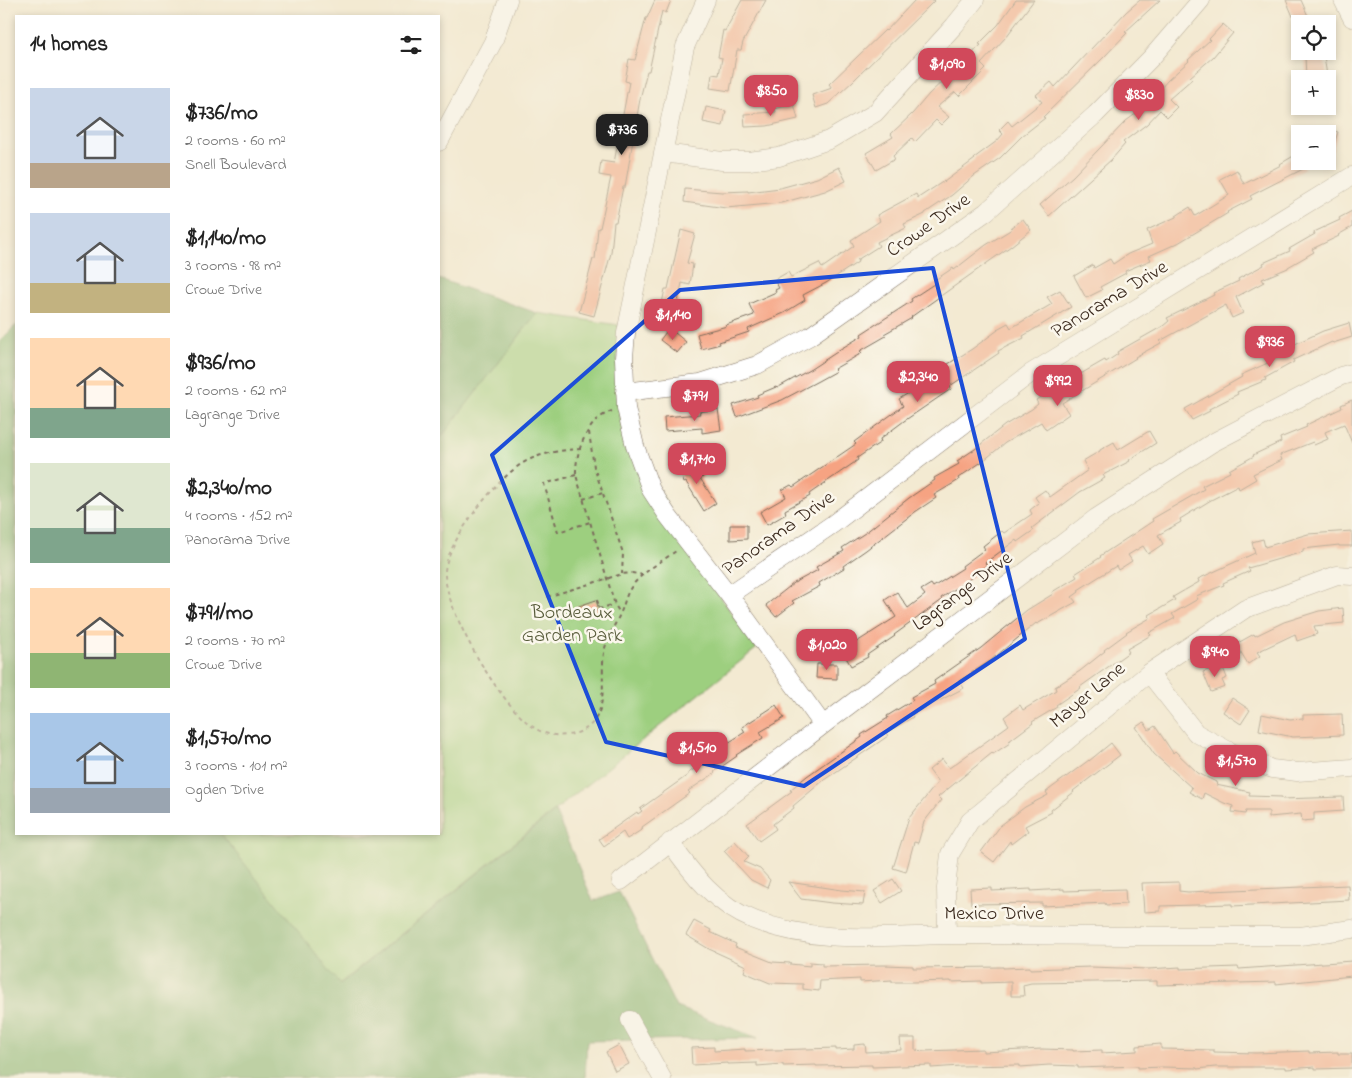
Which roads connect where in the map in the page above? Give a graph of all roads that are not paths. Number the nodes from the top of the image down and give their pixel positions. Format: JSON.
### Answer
{"nodes":[{"id":1,"x":508,"y":0,"type":"edge"},
{"id":2,"x":706,"y":0,"type":"edge"},
{"id":3,"x":975,"y":0,"type":"edge"},
{"id":4,"x":1201,"y":0,"type":"edge"},
{"id":5,"x":1343,"y":0,"type":"edge"},
{"id":6,"x":1352,"y":18,"type":"edge"},
{"id":7,"x":440,"y":140,"type":"edge"},
{"id":8,"x":664,"y":153,"type":"junction"},
{"id":9,"x":1352,"y":176,"type":"edge"},
{"id":10,"x":1352,"y":374,"type":"edge"},
{"id":11,"x":626,"y":400,"type":"junction"},
{"id":12,"x":1352,"y":576,"type":"edge"},
{"id":13,"x":729,"y":595,"type":"junction"},
{"id":14,"x":1149,"y":674,"type":"junction"},
{"id":15,"x":823,"y":725,"type":"junction"},
{"id":16,"x":1352,"y":768,"type":"edge"},
{"id":17,"x":670,"y":842,"type":"junction"},
{"id":18,"x":621,"y":881,"type":"dead end"},
{"id":19,"x":1352,"y":929,"type":"edge"},
{"id":20,"x":947,"y":935,"type":"junction"},
{"id":21,"x":630,"y":1020,"type":"dead end"},
{"id":22,"x":662,"y":1078,"type":"edge"}],
"edges":[{"from":1,"to":7,"type":"street"},
{"from":2,"to":8,"type":"street"},
{"from":3,"to":8,"type":"street"},
{"from":4,"to":11,"type":"street","name":"Crowe Drive"},
{"from":5,"to":6,"type":"street"},
{"from":8,"to":11,"type":"street"},
{"from":9,"to":13,"type":"street","name":"Panorama Drive"},
{"from":10,"to":15,"type":"street","name":"Lagrange Drive"},
{"from":11,"to":13,"type":"street"},
{"from":12,"to":14,"type":"street","name":"Mayer Lane"},
{"from":13,"to":15,"type":"street"},
{"from":14,"to":16,"type":"street"},
{"from":14,"to":20,"type":"street","name":"Mayer Lane"},
{"from":15,"to":17,"type":"street","name":"Lagrange Drive"},
{"from":17,"to":18,"type":"street","name":"Lagrange Drive"},
{"from":17,"to":20,"type":"street","name":"Mexico Drive"},
{"from":19,"to":20,"type":"street","name":"Mexico Drive"},
{"from":21,"to":22,"type":"street"}]}
